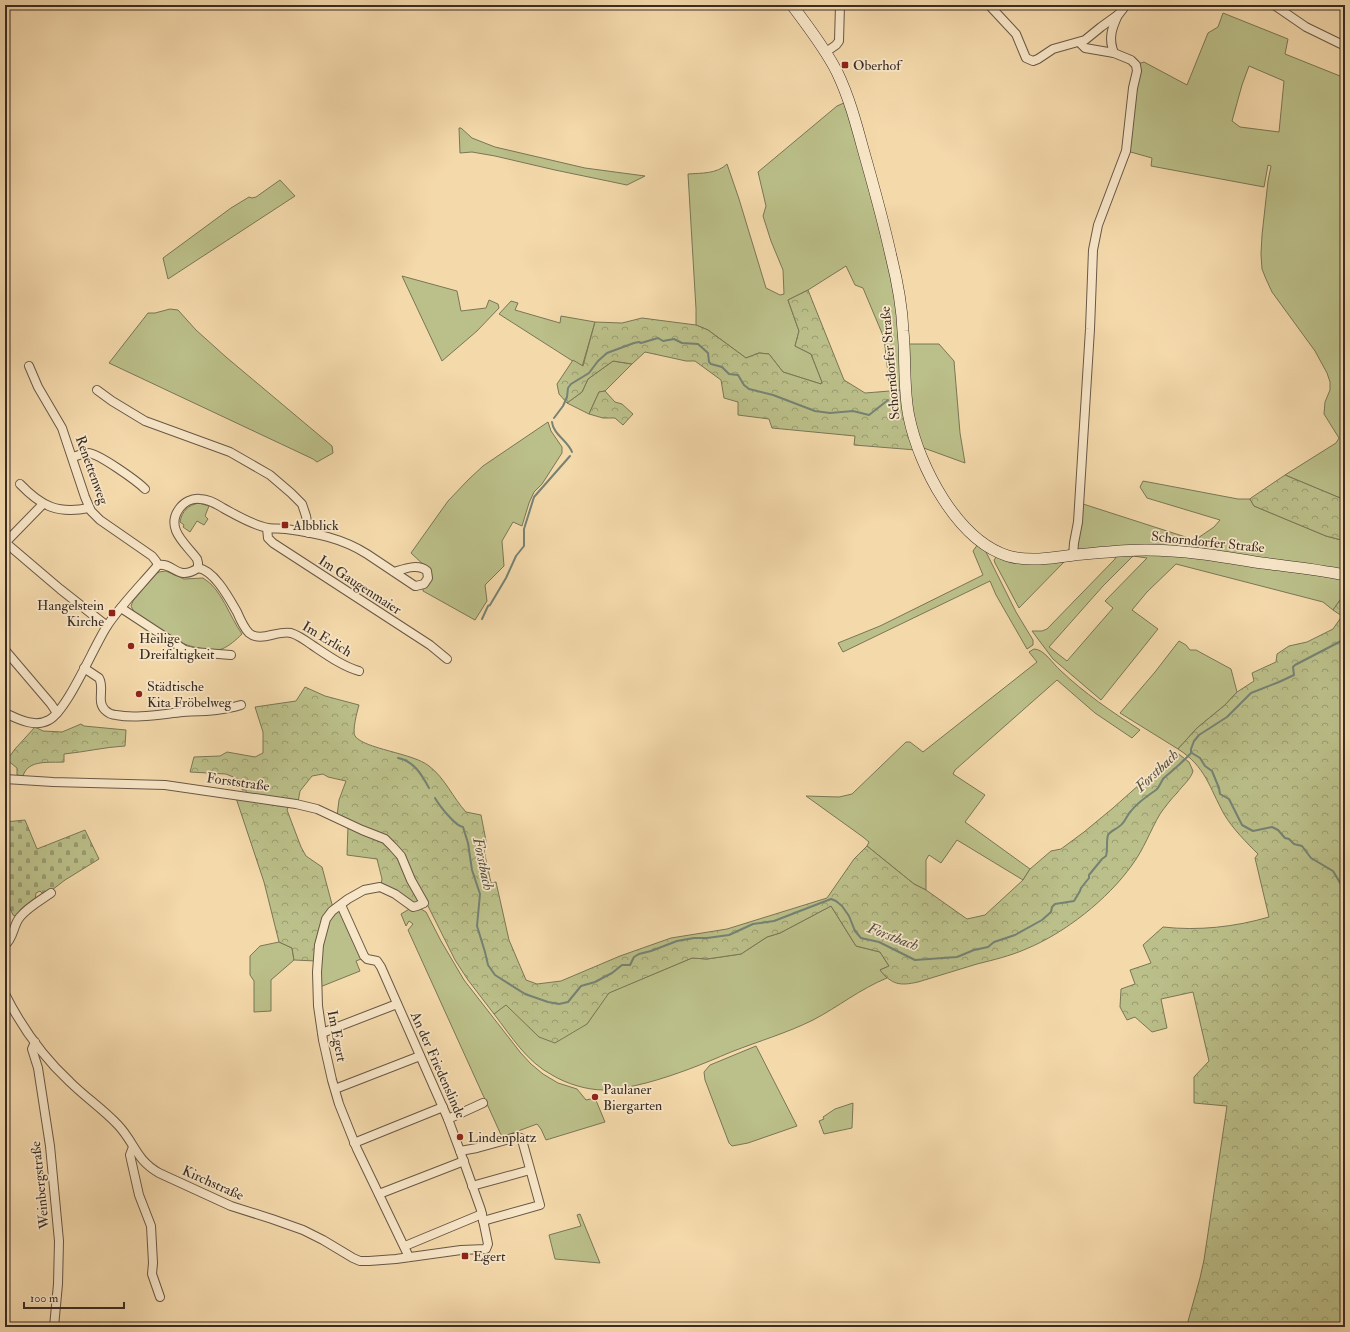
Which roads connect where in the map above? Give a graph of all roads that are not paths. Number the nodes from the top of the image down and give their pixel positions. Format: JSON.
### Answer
{"nodes":[{"id":1,"x":792,"y":5,"type":"edge"},
{"id":2,"x":840,"y":5,"type":"edge"},
{"id":3,"x":989,"y":5,"type":"edge"},
{"id":4,"x":1126,"y":5,"type":"edge"},
{"id":5,"x":1274,"y":5,"type":"edge"},
{"id":6,"x":1119,"y":14,"type":"junction"},
{"id":7,"x":1080,"y":43,"type":"junction"},
{"id":8,"x":1345,"y":46,"type":"edge"},
{"id":9,"x":826,"y":52,"type":"junction"},
{"id":10,"x":1114,"y":53,"type":"junction"},
{"id":11,"x":29,"y":366,"type":"dead end"},
{"id":12,"x":97,"y":390,"type":"dead end"},
{"id":13,"x":73,"y":457,"type":"junction"},
{"id":14,"x":20,"y":484,"type":"dead end"},
{"id":15,"x":145,"y":489,"type":"dead end"},
{"id":16,"x":42,"y":504,"type":"junction"},
{"id":17,"x":89,"y":508,"type":"junction"},
{"id":18,"x":267,"y":528,"type":"junction"},
{"id":19,"x":308,"y":533,"type":"junction"},
{"id":20,"x":5,"y":543,"type":"edge"},
{"id":21,"x":1073,"y":556,"type":"junction"},
{"id":22,"x":158,"y":565,"type":"junction"},
{"id":23,"x":198,"y":568,"type":"junction"},
{"id":24,"x":394,"y":572,"type":"dead end"},
{"id":25,"x":1345,"y":575,"type":"edge"},
{"id":26,"x":121,"y":608,"type":"junction"},
{"id":27,"x":107,"y":626,"type":"junction"},
{"id":28,"x":5,"y":650,"type":"edge"},
{"id":29,"x":231,"y":655,"type":"dead end"},
{"id":30,"x":447,"y":660,"type":"dead end"},
{"id":31,"x":84,"y":668,"type":"junction"},
{"id":32,"x":359,"y":671,"type":"dead end"},
{"id":33,"x":241,"y":705,"type":"dead end"},
{"id":34,"x":5,"y":713,"type":"edge"},
{"id":35,"x":57,"y":713,"type":"junction"},
{"id":36,"x":5,"y":779,"type":"edge"},
{"id":37,"x":51,"y":893,"type":"dead end"},
{"id":38,"x":424,"y":903,"type":"joint"},
{"id":39,"x":340,"y":905,"type":"junction"},
{"id":40,"x":5,"y":944,"type":"edge"},
{"id":41,"x":5,"y":994,"type":"edge"},
{"id":42,"x":397,"y":1004,"type":"junction"},
{"id":43,"x":322,"y":1033,"type":"junction"},
{"id":44,"x":35,"y":1042,"type":"junction"},
{"id":45,"x":420,"y":1056,"type":"junction"},
{"id":46,"x":335,"y":1089,"type":"junction"},
{"id":47,"x":483,"y":1103,"type":"dead end"},
{"id":48,"x":443,"y":1108,"type":"junction"},
{"id":49,"x":448,"y":1119,"type":"junction"},
{"id":50,"x":354,"y":1143,"type":"junction"},
{"id":51,"x":133,"y":1147,"type":"junction"},
{"id":52,"x":460,"y":1150,"type":"junction"},
{"id":53,"x":464,"y":1161,"type":"junction"},
{"id":54,"x":530,"y":1170,"type":"junction"},
{"id":55,"x":472,"y":1186,"type":"junction"},
{"id":56,"x":379,"y":1194,"type":"junction"},
{"id":57,"x":482,"y":1218,"type":"junction"},
{"id":58,"x":405,"y":1246,"type":"junction"},
{"id":59,"x":485,"y":1249,"type":"joint"},
{"id":60,"x":409,"y":1258,"type":"junction"},
{"id":61,"x":160,"y":1297,"type":"dead end"},
{"id":62,"x":54,"y":1327,"type":"edge"}],
"edges":[{"from":1,"to":9,"type":"main road","name":"Schorndorfer Straße"},
{"from":2,"to":9,"type":"street"},
{"from":3,"to":7,"type":"street"},
{"from":4,"to":6,"type":"street"},
{"from":5,"to":8,"type":"street"},
{"from":6,"to":7,"type":"street"},
{"from":6,"to":10,"type":"street"},
{"from":7,"to":10,"type":"street"},
{"from":9,"to":21,"type":"main road","name":"Schorndorfer Straße"},
{"from":10,"to":21,"type":"street"},
{"from":11,"to":13,"type":"street","name":"Renettenweg"},
{"from":12,"to":19,"type":"street"},
{"from":13,"to":15,"type":"street"},
{"from":13,"to":17,"type":"street","name":"Renettenweg"},
{"from":14,"to":16,"type":"street"},
{"from":16,"to":17,"type":"street"},
{"from":16,"to":20,"type":"street"},
{"from":17,"to":22,"type":"street","name":"Renettenweg"},
{"from":18,"to":19,"type":"street"},
{"from":18,"to":23,"type":"street"},
{"from":18,"to":30,"type":"street","name":"Im Gaugenmaier"},
{"from":19,"to":24,"type":"street"},
{"from":20,"to":27,"type":"street"},
{"from":21,"to":25,"type":"main road","name":"Schorndorfer Straße"},
{"from":22,"to":23,"type":"street","name":"Renettenweg"},
{"from":22,"to":26,"type":"street"},
{"from":23,"to":32,"type":"street","name":"Im Erlich"},
{"from":26,"to":27,"type":"street"},
{"from":26,"to":29,"type":"street"},
{"from":27,"to":31,"type":"street"},
{"from":28,"to":35,"type":"street"},
{"from":31,"to":33,"type":"street"},
{"from":31,"to":35,"type":"street"},
{"from":34,"to":35,"type":"street"},
{"from":36,"to":38,"type":"street","name":"Forststraße"},
{"from":37,"to":40,"type":"street"},
{"from":38,"to":39,"type":"street","name":"Im Egert"},
{"from":39,"to":42,"type":"street","name":"An der Friedenslinde"},
{"from":39,"to":43,"type":"street","name":"Im Egert"},
{"from":41,"to":44,"type":"street","name":"Kirchstraße"},
{"from":42,"to":43,"type":"street"},
{"from":42,"to":45,"type":"street","name":"An der Friedenslinde"},
{"from":43,"to":46,"type":"street","name":"Im Egert"},
{"from":44,"to":51,"type":"street","name":"Kirchstraße"},
{"from":44,"to":62,"type":"street","name":"Weinbergstraße"},
{"from":45,"to":46,"type":"street"},
{"from":45,"to":48,"type":"street","name":"An der Friedenslinde"},
{"from":46,"to":50,"type":"street","name":"Im Egert"},
{"from":47,"to":49,"type":"street"},
{"from":48,"to":49,"type":"street","name":"An der Friedenslinde"},
{"from":48,"to":50,"type":"street"},
{"from":49,"to":52,"type":"street","name":"An der Friedenslinde"},
{"from":50,"to":56,"type":"street","name":"Im Egert"},
{"from":51,"to":60,"type":"street","name":"Kirchstraße"},
{"from":51,"to":61,"type":"street"},
{"from":52,"to":53,"type":"street","name":"An der Friedenslinde"},
{"from":52,"to":54,"type":"street"},
{"from":53,"to":55,"type":"street","name":"An der Friedenslinde"},
{"from":53,"to":56,"type":"street"},
{"from":54,"to":55,"type":"street"},
{"from":54,"to":57,"type":"street"},
{"from":55,"to":57,"type":"street","name":"An der Friedenslinde"},
{"from":56,"to":58,"type":"street","name":"Im Egert"},
{"from":57,"to":58,"type":"street"},
{"from":57,"to":59,"type":"street","name":"An der Friedenslinde"},
{"from":58,"to":60,"type":"street","name":"Im Egert"},
{"from":59,"to":60,"type":"street","name":"Kirchstraße"}]}
